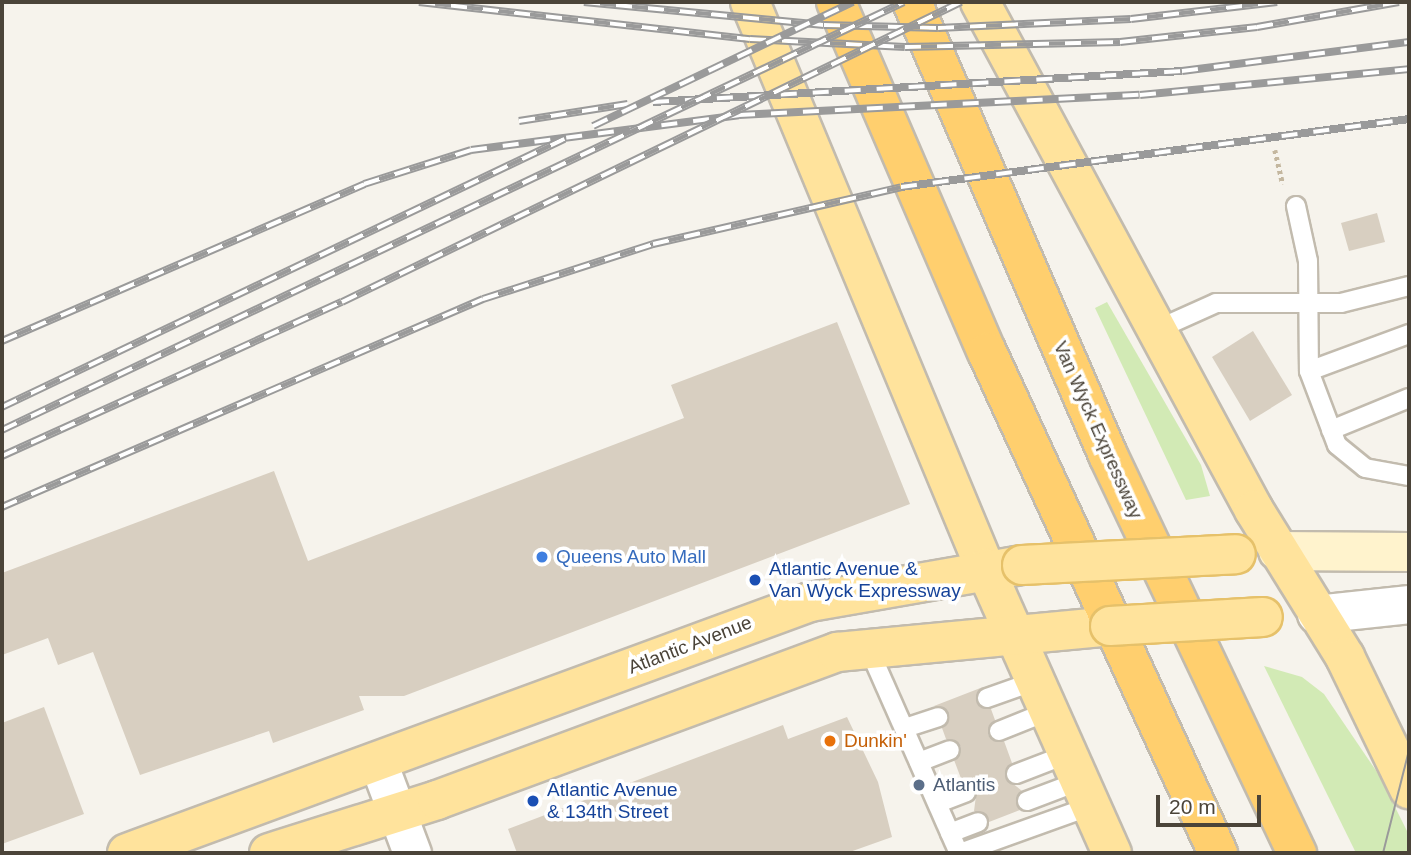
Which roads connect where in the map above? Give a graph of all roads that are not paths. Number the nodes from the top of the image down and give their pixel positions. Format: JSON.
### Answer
{"nodes":[{"id":1,"x":750,"y":2,"type":"edge"},
{"id":2,"x":836,"y":2,"type":"edge"},
{"id":3,"x":912,"y":2,"type":"edge"},
{"id":4,"x":979,"y":2,"type":"edge"},
{"id":5,"x":1296,"y":206,"type":"road end"},
{"id":6,"x":1409,"y":286,"type":"edge"},
{"id":7,"x":1308,"y":303,"type":"junction"},
{"id":8,"x":1156,"y":330,"type":"junction"},
{"id":9,"x":1409,"y":334,"type":"edge"},
{"id":10,"x":1309,"y":371,"type":"junction"},
{"id":11,"x":1409,"y":398,"type":"edge"},
{"id":12,"x":1331,"y":430,"type":"junction"},
{"id":13,"x":1409,"y":476,"type":"edge"},
{"id":14,"x":1278,"y":551,"type":"junction"},
{"id":15,"x":1409,"y":552,"type":"edge"},
{"id":16,"x":985,"y":568,"type":"junction"},
{"id":17,"x":1409,"y":604,"type":"edge"},
{"id":18,"x":1316,"y":614,"type":"junction"},
{"id":19,"x":1014,"y":633,"type":"junction"},
{"id":20,"x":868,"y":647,"type":"junction"},
{"id":21,"x":1042,"y":696,"type":"junction"},
{"id":22,"x":987,"y":698,"type":"dead end"},
{"id":23,"x":938,"y":717,"type":"dead end"},
{"id":24,"x":905,"y":728,"type":"junction"},
{"id":25,"x":999,"y":731,"type":"dead end"},
{"id":26,"x":950,"y":751,"type":"dead end"},
{"id":27,"x":379,"y":762,"type":"junction"},
{"id":28,"x":919,"y":762,"type":"junction"},
{"id":29,"x":1016,"y":774,"type":"dead end"},
{"id":30,"x":1080,"y":780,"type":"junction"},
{"id":31,"x":1409,"y":789,"type":"edge"},
{"id":32,"x":967,"y":792,"type":"dead end"},
{"id":33,"x":1027,"y":801,"type":"dead end"},
{"id":34,"x":938,"y":803,"type":"junction"},
{"id":35,"x":396,"y":810,"type":"junction"},
{"id":36,"x":978,"y":822,"type":"dead end"},
{"id":37,"x":950,"y":833,"type":"junction"},
{"id":38,"x":127,"y":853,"type":"edge"},
{"id":39,"x":269,"y":853,"type":"edge"},
{"id":40,"x":412,"y":853,"type":"edge"},
{"id":41,"x":960,"y":853,"type":"edge"},
{"id":42,"x":1112,"y":853,"type":"edge"},
{"id":43,"x":1218,"y":853,"type":"edge"},
{"id":44,"x":1297,"y":853,"type":"edge"}],
"edges":[{"from":1,"to":16,"type":"main road"},
{"from":2,"to":43,"type":"highway"},
{"from":3,"to":44,"type":"highway","name":"Van Wyck Expressway"},
{"from":4,"to":8,"type":"main road"},
{"from":5,"to":7,"type":"lane"},
{"from":6,"to":7,"type":"lane"},
{"from":7,"to":8,"type":"lane"},
{"from":7,"to":10,"type":"lane"},
{"from":8,"to":14,"type":"main road"},
{"from":9,"to":10,"type":"lane"},
{"from":10,"to":12,"type":"lane"},
{"from":11,"to":12,"type":"lane"},
{"from":12,"to":13,"type":"lane"},
{"from":14,"to":15,"type":"main road"},
{"from":14,"to":16,"type":"main road","name":"Atlantic Avenue","bridge":true},
{"from":14,"to":18,"type":"main road"},
{"from":16,"to":19,"type":"main road"},
{"from":16,"to":27,"type":"main road","name":"Atlantic Avenue"},
{"from":17,"to":18,"type":"street"},
{"from":18,"to":19,"type":"main road","bridge":true},
{"from":18,"to":31,"type":"main road"},
{"from":19,"to":20,"type":"main road"},
{"from":19,"to":21,"type":"main road"},
{"from":20,"to":24,"type":"lane"},
{"from":20,"to":35,"type":"main road"},
{"from":21,"to":22,"type":"lane"},
{"from":21,"to":25,"type":"lane"},
{"from":21,"to":30,"type":"main road"},
{"from":23,"to":24,"type":"lane"},
{"from":24,"to":28,"type":"lane"},
{"from":26,"to":28,"type":"lane"},
{"from":27,"to":35,"type":"street"},
{"from":27,"to":38,"type":"main road","name":"Atlantic Avenue"},
{"from":28,"to":34,"type":"lane"},
{"from":29,"to":30,"type":"lane"},
{"from":30,"to":33,"type":"lane"},
{"from":30,"to":41,"type":"lane"},
{"from":30,"to":42,"type":"main road"},
{"from":32,"to":34,"type":"lane"},
{"from":34,"to":37,"type":"lane"},
{"from":35,"to":39,"type":"main road"},
{"from":35,"to":40,"type":"street"},
{"from":36,"to":37,"type":"lane"},
{"from":37,"to":41,"type":"lane"}]}
